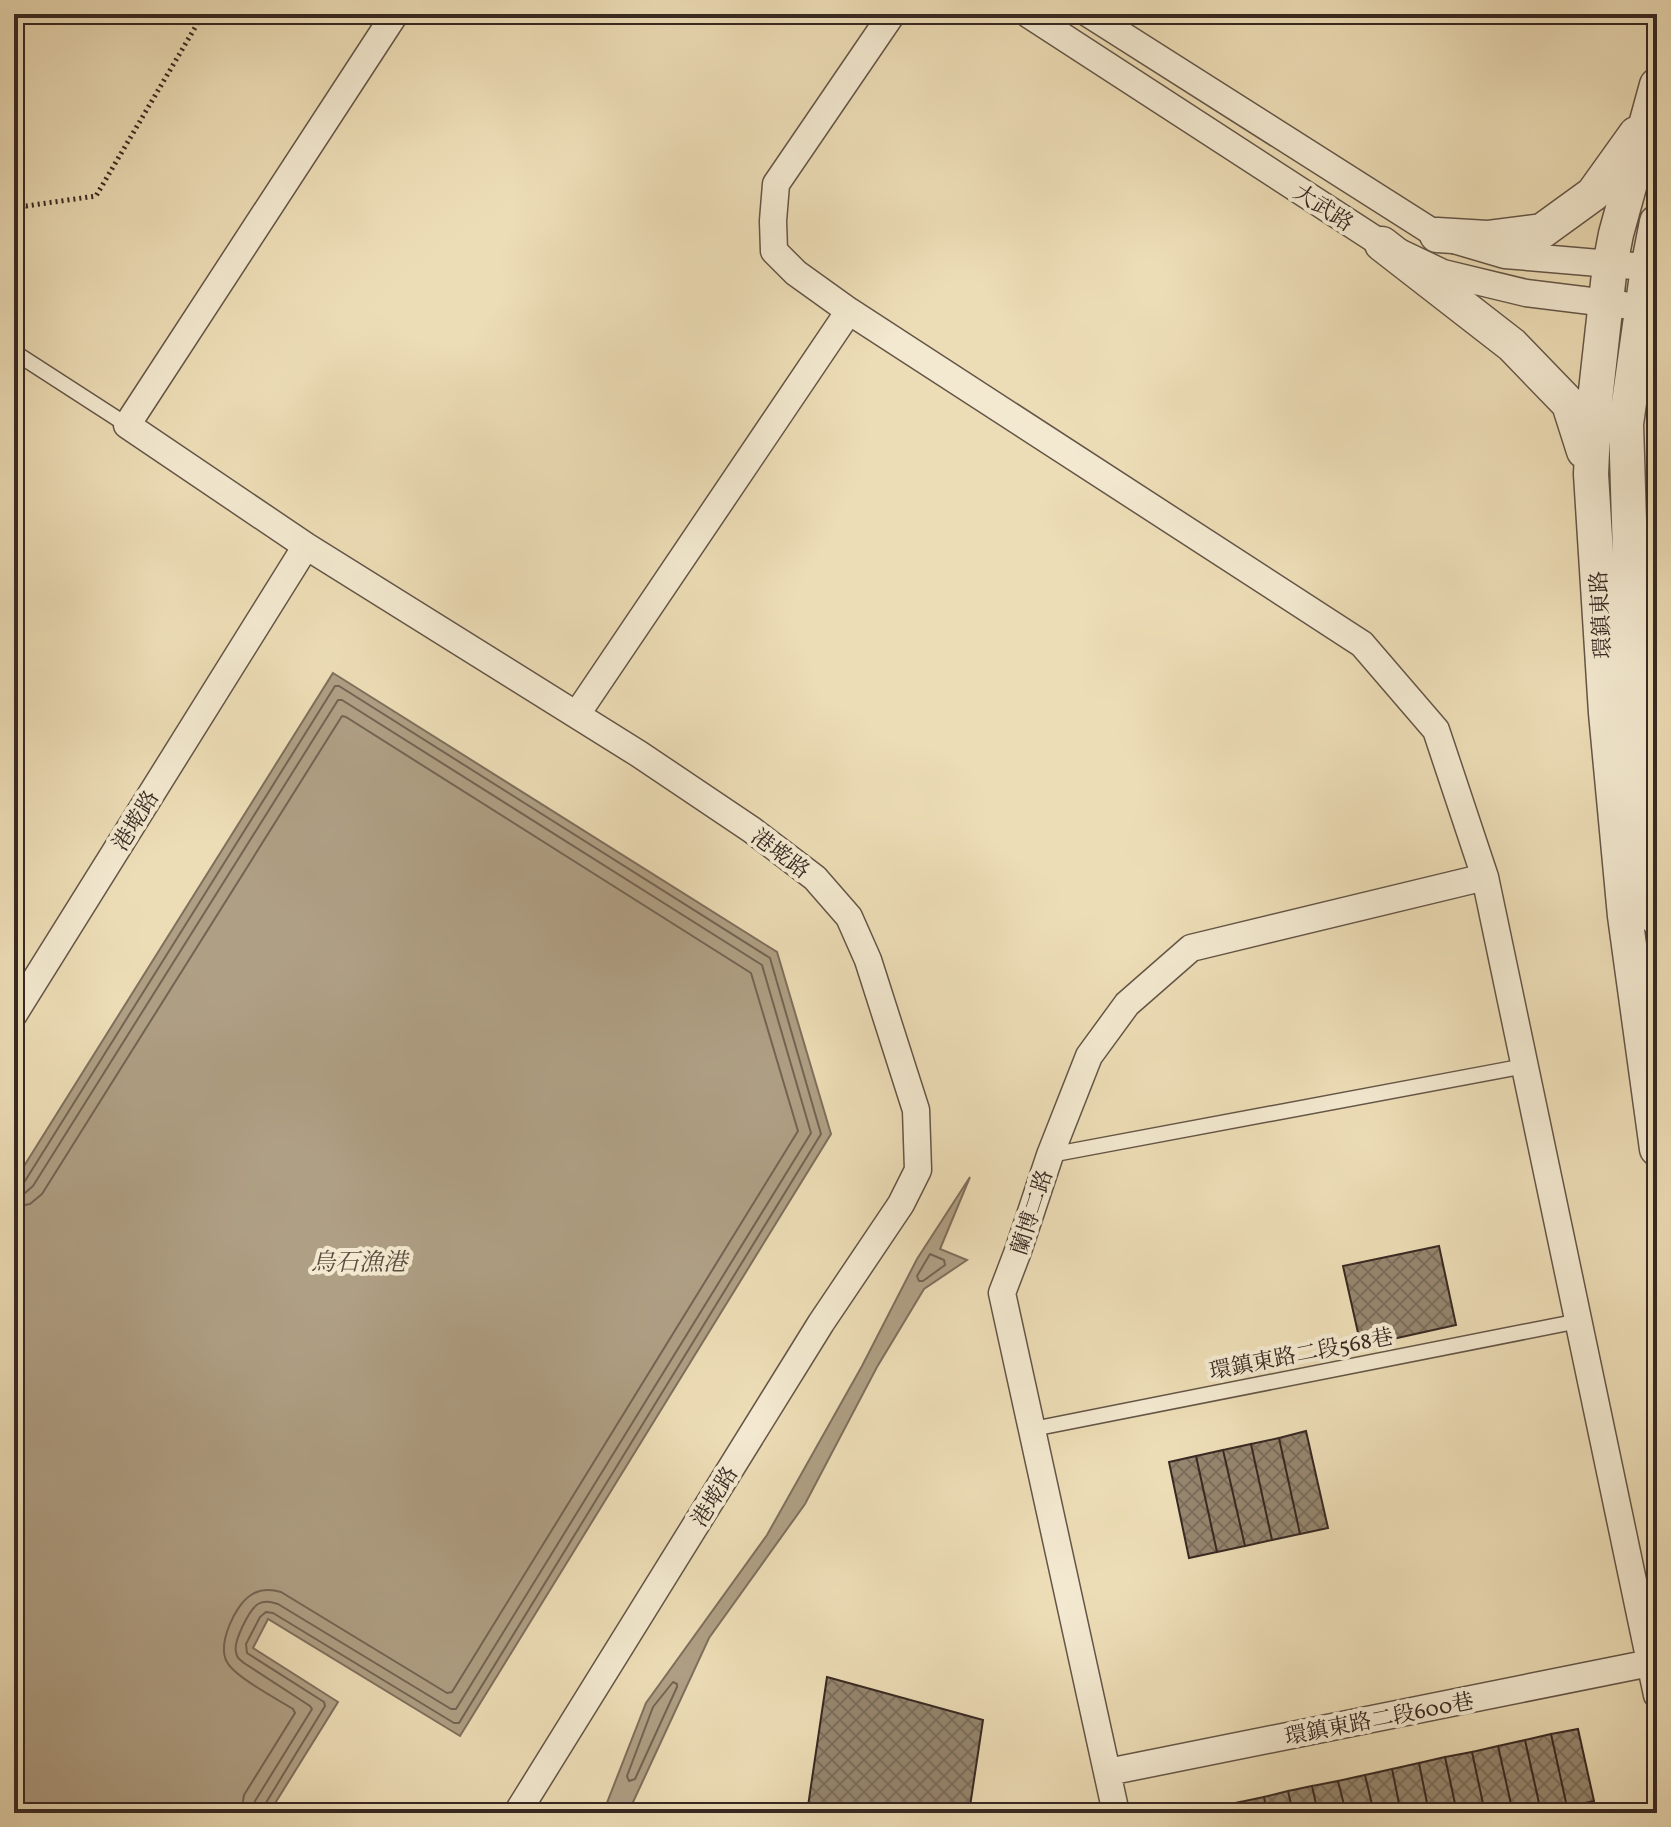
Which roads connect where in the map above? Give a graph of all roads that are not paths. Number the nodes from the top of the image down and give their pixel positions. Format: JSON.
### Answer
{"nodes":[{"id":1,"x":395,"y":14,"type":"edge"},
{"id":2,"x":892,"y":14,"type":"edge"},
{"id":3,"x":1028,"y":14,"type":"edge"},
{"id":4,"x":1089,"y":14,"type":"edge"},
{"id":5,"x":1657,"y":85,"type":"edge"},
{"id":6,"x":1648,"y":118,"type":"junction"},
{"id":7,"x":1657,"y":222,"type":"edge"},
{"id":8,"x":1437,"y":235,"type":"junction"},
{"id":9,"x":1382,"y":244,"type":"junction"},
{"id":10,"x":1610,"y":265,"type":"junction"},
{"id":11,"x":1653,"y":268,"type":"edge"},
{"id":12,"x":1605,"y":303,"type":"junction"},
{"id":13,"x":1650,"y":307,"type":"edge"},
{"id":14,"x":849,"y":311,"type":"junction"},
{"id":15,"x":14,"y":352,"type":"edge"},
{"id":16,"x":127,"y":425,"type":"junction"},
{"id":17,"x":1591,"y":474,"type":"junction"},
{"id":18,"x":306,"y":546,"type":"junction"},
{"id":19,"x":577,"y":714,"type":"junction"},
{"id":20,"x":1485,"y":877,"type":"junction"},
{"id":21,"x":1657,"y":918,"type":"edge"},
{"id":22,"x":14,"y":1014,"type":"edge"},
{"id":23,"x":1525,"y":1066,"type":"junction"},
{"id":24,"x":1657,"y":1149,"type":"edge"},
{"id":25,"x":1050,"y":1155,"type":"junction"},
{"id":26,"x":1579,"y":1321,"type":"junction"},
{"id":27,"x":1033,"y":1429,"type":"junction"},
{"id":28,"x":1650,"y":1663,"type":"junction"},
{"id":29,"x":1657,"y":1695,"type":"edge"},
{"id":30,"x":1108,"y":1772,"type":"junction"},
{"id":31,"x":517,"y":1813,"type":"edge"},
{"id":32,"x":1116,"y":1813,"type":"edge"}],
"edges":[{"from":1,"to":16,"type":"street"},
{"from":2,"to":14,"type":"street"},
{"from":3,"to":9,"type":"street","name":"大武路"},
{"from":4,"to":8,"type":"street","name":"大武路"},
{"from":5,"to":6,"type":"street","name":"環鎮東路"},
{"from":6,"to":8,"type":"street"},
{"from":6,"to":10,"type":"street","name":"環鎮東路"},
{"from":7,"to":11,"type":"street","name":"環鎮東路"},
{"from":8,"to":10,"type":"street","name":"大武路"},
{"from":9,"to":12,"type":"street","name":"大武路"},
{"from":9,"to":17,"type":"street"},
{"from":10,"to":11,"type":"street","name":"大武路"},
{"from":10,"to":12,"type":"street","name":"環鎮東路"},
{"from":11,"to":13,"type":"street","name":"環鎮東路"},
{"from":12,"to":13,"type":"street","name":"大武路"},
{"from":12,"to":17,"type":"street","name":"環鎮東路"},
{"from":13,"to":21,"type":"street","name":"環鎮東路"},
{"from":14,"to":19,"type":"street"},
{"from":14,"to":20,"type":"street"},
{"from":15,"to":16,"type":"lane"},
{"from":16,"to":18,"type":"street"},
{"from":17,"to":24,"type":"street","name":"環鎮東路"},
{"from":18,"to":19,"type":"street","name":"港墘路"},
{"from":18,"to":22,"type":"street","name":"港墘路"},
{"from":19,"to":31,"type":"street","name":"港墘路"},
{"from":20,"to":23,"type":"street"},
{"from":20,"to":25,"type":"street","name":"蘭博二路"},
{"from":23,"to":25,"type":"lane"},
{"from":23,"to":26,"type":"street"},
{"from":25,"to":27,"type":"street","name":"蘭博二路"},
{"from":26,"to":27,"type":"lane","name":"環鎮東路二段568巷"},
{"from":26,"to":28,"type":"street"},
{"from":27,"to":30,"type":"street","name":"蘭博二路"},
{"from":28,"to":29,"type":"street"},
{"from":28,"to":30,"type":"street","name":"環鎮東路二段600巷"},
{"from":30,"to":32,"type":"street","name":"蘭博二路"}]}
